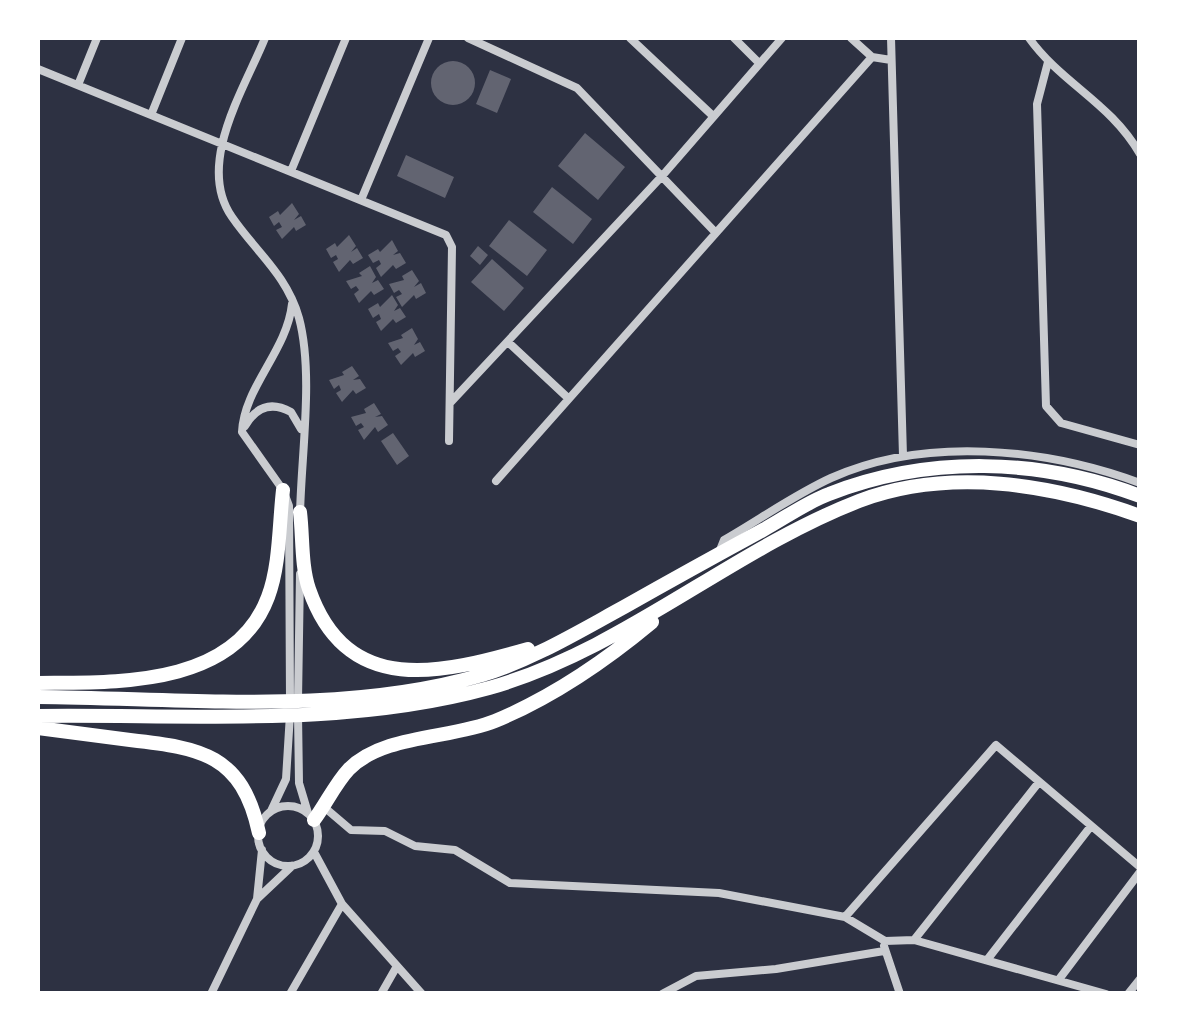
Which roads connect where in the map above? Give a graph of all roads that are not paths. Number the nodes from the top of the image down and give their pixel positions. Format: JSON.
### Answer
{"nodes":[{"id":1,"x":97,"y":38,"type":"edge"},
{"id":2,"x":182,"y":38,"type":"edge"},
{"id":3,"x":266,"y":38,"type":"edge"},
{"id":4,"x":346,"y":38,"type":"edge"},
{"id":5,"x":429,"y":38,"type":"edge"},
{"id":6,"x":468,"y":38,"type":"edge"},
{"id":7,"x":630,"y":38,"type":"edge"},
{"id":8,"x":734,"y":38,"type":"edge"},
{"id":9,"x":782,"y":38,"type":"edge"},
{"id":10,"x":851,"y":38,"type":"edge"},
{"id":11,"x":891,"y":38,"type":"edge"},
{"id":12,"x":1029,"y":38,"type":"edge"},
{"id":13,"x":493,"y":43,"type":"edge"},
{"id":14,"x":872,"y":57,"type":"junction"},
{"id":15,"x":890,"y":60,"type":"junction"},
{"id":16,"x":1048,"y":62,"type":"junction"},
{"id":17,"x":759,"y":63,"type":"junction"},
{"id":18,"x":38,"y":69,"type":"edge"},
{"id":19,"x":78,"y":85,"type":"junction"},
{"id":20,"x":151,"y":114,"type":"junction"},
{"id":21,"x":714,"y":116,"type":"junction"},
{"id":22,"x":222,"y":143,"type":"junction"},
{"id":23,"x":1140,"y":154,"type":"edge"},
{"id":24,"x":291,"y":171,"type":"junction"},
{"id":25,"x":664,"y":175,"type":"junction"},
{"id":26,"x":362,"y":200,"type":"junction"},
{"id":27,"x":715,"y":232,"type":"junction"},
{"id":28,"x":292,"y":300,"type":"junction"},
{"id":29,"x":509,"y":343,"type":"junction"},
{"id":30,"x":568,"y":398,"type":"junction"},
{"id":31,"x":450,"y":403,"type":"junction"},
{"id":32,"x":242,"y":432,"type":"junction"},
{"id":33,"x":302,"y":433,"type":"junction"},
{"id":34,"x":449,"y":440,"type":"dead end"},
{"id":35,"x":1140,"y":445,"type":"edge"},
{"id":36,"x":903,"y":456,"type":"junction"},
{"id":37,"x":496,"y":480,"type":"dead end"},
{"id":38,"x":1140,"y":483,"type":"edge"},
{"id":39,"x":283,"y":490,"type":"junction"},
{"id":40,"x":1140,"y":496,"type":"edge"},
{"id":41,"x":300,"y":512,"type":"junction"},
{"id":42,"x":1140,"y":516,"type":"edge"},
{"id":43,"x":718,"y":554,"type":"junction"},
{"id":44,"x":676,"y":602,"type":"junction"},
{"id":45,"x":567,"y":638,"type":"junction"},
{"id":46,"x":294,"y":676,"type":"junction"},
{"id":47,"x":38,"y":683,"type":"edge"},
{"id":48,"x":38,"y":697,"type":"edge"},
{"id":49,"x":38,"y":716,"type":"edge"},
{"id":50,"x":38,"y":728,"type":"edge"},
{"id":51,"x":293,"y":743,"type":"junction"},
{"id":52,"x":1039,"y":782,"type":"junction"},
{"id":53,"x":324,"y":806,"type":"junction"},
{"id":54,"x":272,"y":811,"type":"junction"},
{"id":55,"x":311,"y":816,"type":"junction"},
{"id":56,"x":1091,"y":826,"type":"junction"},
{"id":57,"x":258,"y":833,"type":"junction"},
{"id":58,"x":262,"y":850,"type":"junction"},
{"id":59,"x":314,"y":852,"type":"junction"},
{"id":60,"x":292,"y":866,"type":"junction"},
{"id":61,"x":1140,"y":869,"type":"edge"},
{"id":62,"x":257,"y":899,"type":"junction"},
{"id":63,"x":342,"y":904,"type":"junction"},
{"id":64,"x":845,"y":917,"type":"junction"},
{"id":65,"x":914,"y":940,"type":"junction"},
{"id":66,"x":884,"y":946,"type":"junction"},
{"id":67,"x":986,"y":960,"type":"junction"},
{"id":68,"x":397,"y":966,"type":"junction"},
{"id":69,"x":1060,"y":978,"type":"junction"},
{"id":70,"x":1140,"y":979,"type":"edge"},
{"id":71,"x":211,"y":994,"type":"edge"},
{"id":72,"x":290,"y":994,"type":"edge"},
{"id":73,"x":381,"y":994,"type":"edge"},
{"id":74,"x":422,"y":994,"type":"edge"},
{"id":75,"x":662,"y":994,"type":"edge"},
{"id":76,"x":900,"y":994,"type":"edge"},
{"id":77,"x":1106,"y":994,"type":"edge"},
{"id":78,"x":1128,"y":994,"type":"edge"}],
"edges":[{"from":1,"to":19,"type":"street"},
{"from":2,"to":20,"type":"street"},
{"from":3,"to":22,"type":"street"},
{"from":4,"to":24,"type":"street"},
{"from":5,"to":26,"type":"street"},
{"from":6,"to":13,"type":"street"},
{"from":7,"to":21,"type":"street"},
{"from":8,"to":17,"type":"street"},
{"from":9,"to":17,"type":"street"},
{"from":10,"to":14,"type":"street"},
{"from":11,"to":15,"type":"street"},
{"from":12,"to":16,"type":"street"},
{"from":13,"to":25,"type":"street"},
{"from":14,"to":15,"type":"street"},
{"from":14,"to":27,"type":"street"},
{"from":15,"to":36,"type":"street"},
{"from":16,"to":23,"type":"street"},
{"from":16,"to":35,"type":"street"},
{"from":17,"to":21,"type":"street"},
{"from":18,"to":19,"type":"street"},
{"from":19,"to":20,"type":"street"},
{"from":20,"to":22,"type":"street"},
{"from":21,"to":25,"type":"street"},
{"from":22,"to":24,"type":"street"},
{"from":22,"to":28,"type":"street"},
{"from":24,"to":26,"type":"street"},
{"from":25,"to":27,"type":"street"},
{"from":25,"to":29,"type":"street"},
{"from":26,"to":31,"type":"street"},
{"from":27,"to":30,"type":"street"},
{"from":28,"to":32,"type":"street"},
{"from":28,"to":33,"type":"street"},
{"from":29,"to":30,"type":"street"},
{"from":29,"to":31,"type":"street"},
{"from":30,"to":37,"type":"street"},
{"from":31,"to":34,"type":"street"},
{"from":32,"to":33,"type":"street"},
{"from":32,"to":39,"type":"street"},
{"from":33,"to":41,"type":"street"},
{"from":36,"to":38,"type":"street"},
{"from":36,"to":43,"type":"street"},
{"from":39,"to":46,"type":"street"},
{"from":39,"to":47,"type":"highway"},
{"from":40,"to":43,"type":"highway"},
{"from":41,"to":45,"type":"highway"},
{"from":41,"to":46,"type":"street"},
{"from":42,"to":44,"type":"highway"},
{"from":43,"to":45,"type":"highway"},
{"from":44,"to":49,"type":"highway"},
{"from":44,"to":53,"type":"highway"},
{"from":45,"to":48,"type":"highway"},
{"from":46,"to":51,"type":"street"},
{"from":50,"to":57,"type":"highway"},
{"from":51,"to":54,"type":"street"},
{"from":51,"to":55,"type":"street"},
{"from":52,"to":56,"type":"street"},
{"from":52,"to":64,"type":"street"},
{"from":52,"to":65,"type":"street"},
{"from":53,"to":55,"type":"highway"},
{"from":53,"to":64,"type":"street"},
{"from":54,"to":55,"type":"street"},
{"from":54,"to":57,"type":"street"},
{"from":55,"to":59,"type":"street"},
{"from":56,"to":61,"type":"street"},
{"from":56,"to":67,"type":"street"},
{"from":57,"to":58,"type":"street"},
{"from":58,"to":60,"type":"street"},
{"from":58,"to":62,"type":"street"},
{"from":59,"to":60,"type":"street"},
{"from":59,"to":63,"type":"street"},
{"from":60,"to":62,"type":"street"},
{"from":61,"to":69,"type":"street"},
{"from":62,"to":71,"type":"street"},
{"from":63,"to":68,"type":"street"},
{"from":63,"to":72,"type":"street"},
{"from":64,"to":66,"type":"street"},
{"from":65,"to":66,"type":"street"},
{"from":65,"to":67,"type":"street"},
{"from":66,"to":75,"type":"street"},
{"from":66,"to":76,"type":"street"},
{"from":67,"to":69,"type":"street"},
{"from":68,"to":73,"type":"street"},
{"from":68,"to":74,"type":"street"},
{"from":69,"to":77,"type":"street"},
{"from":70,"to":78,"type":"street"}]}
